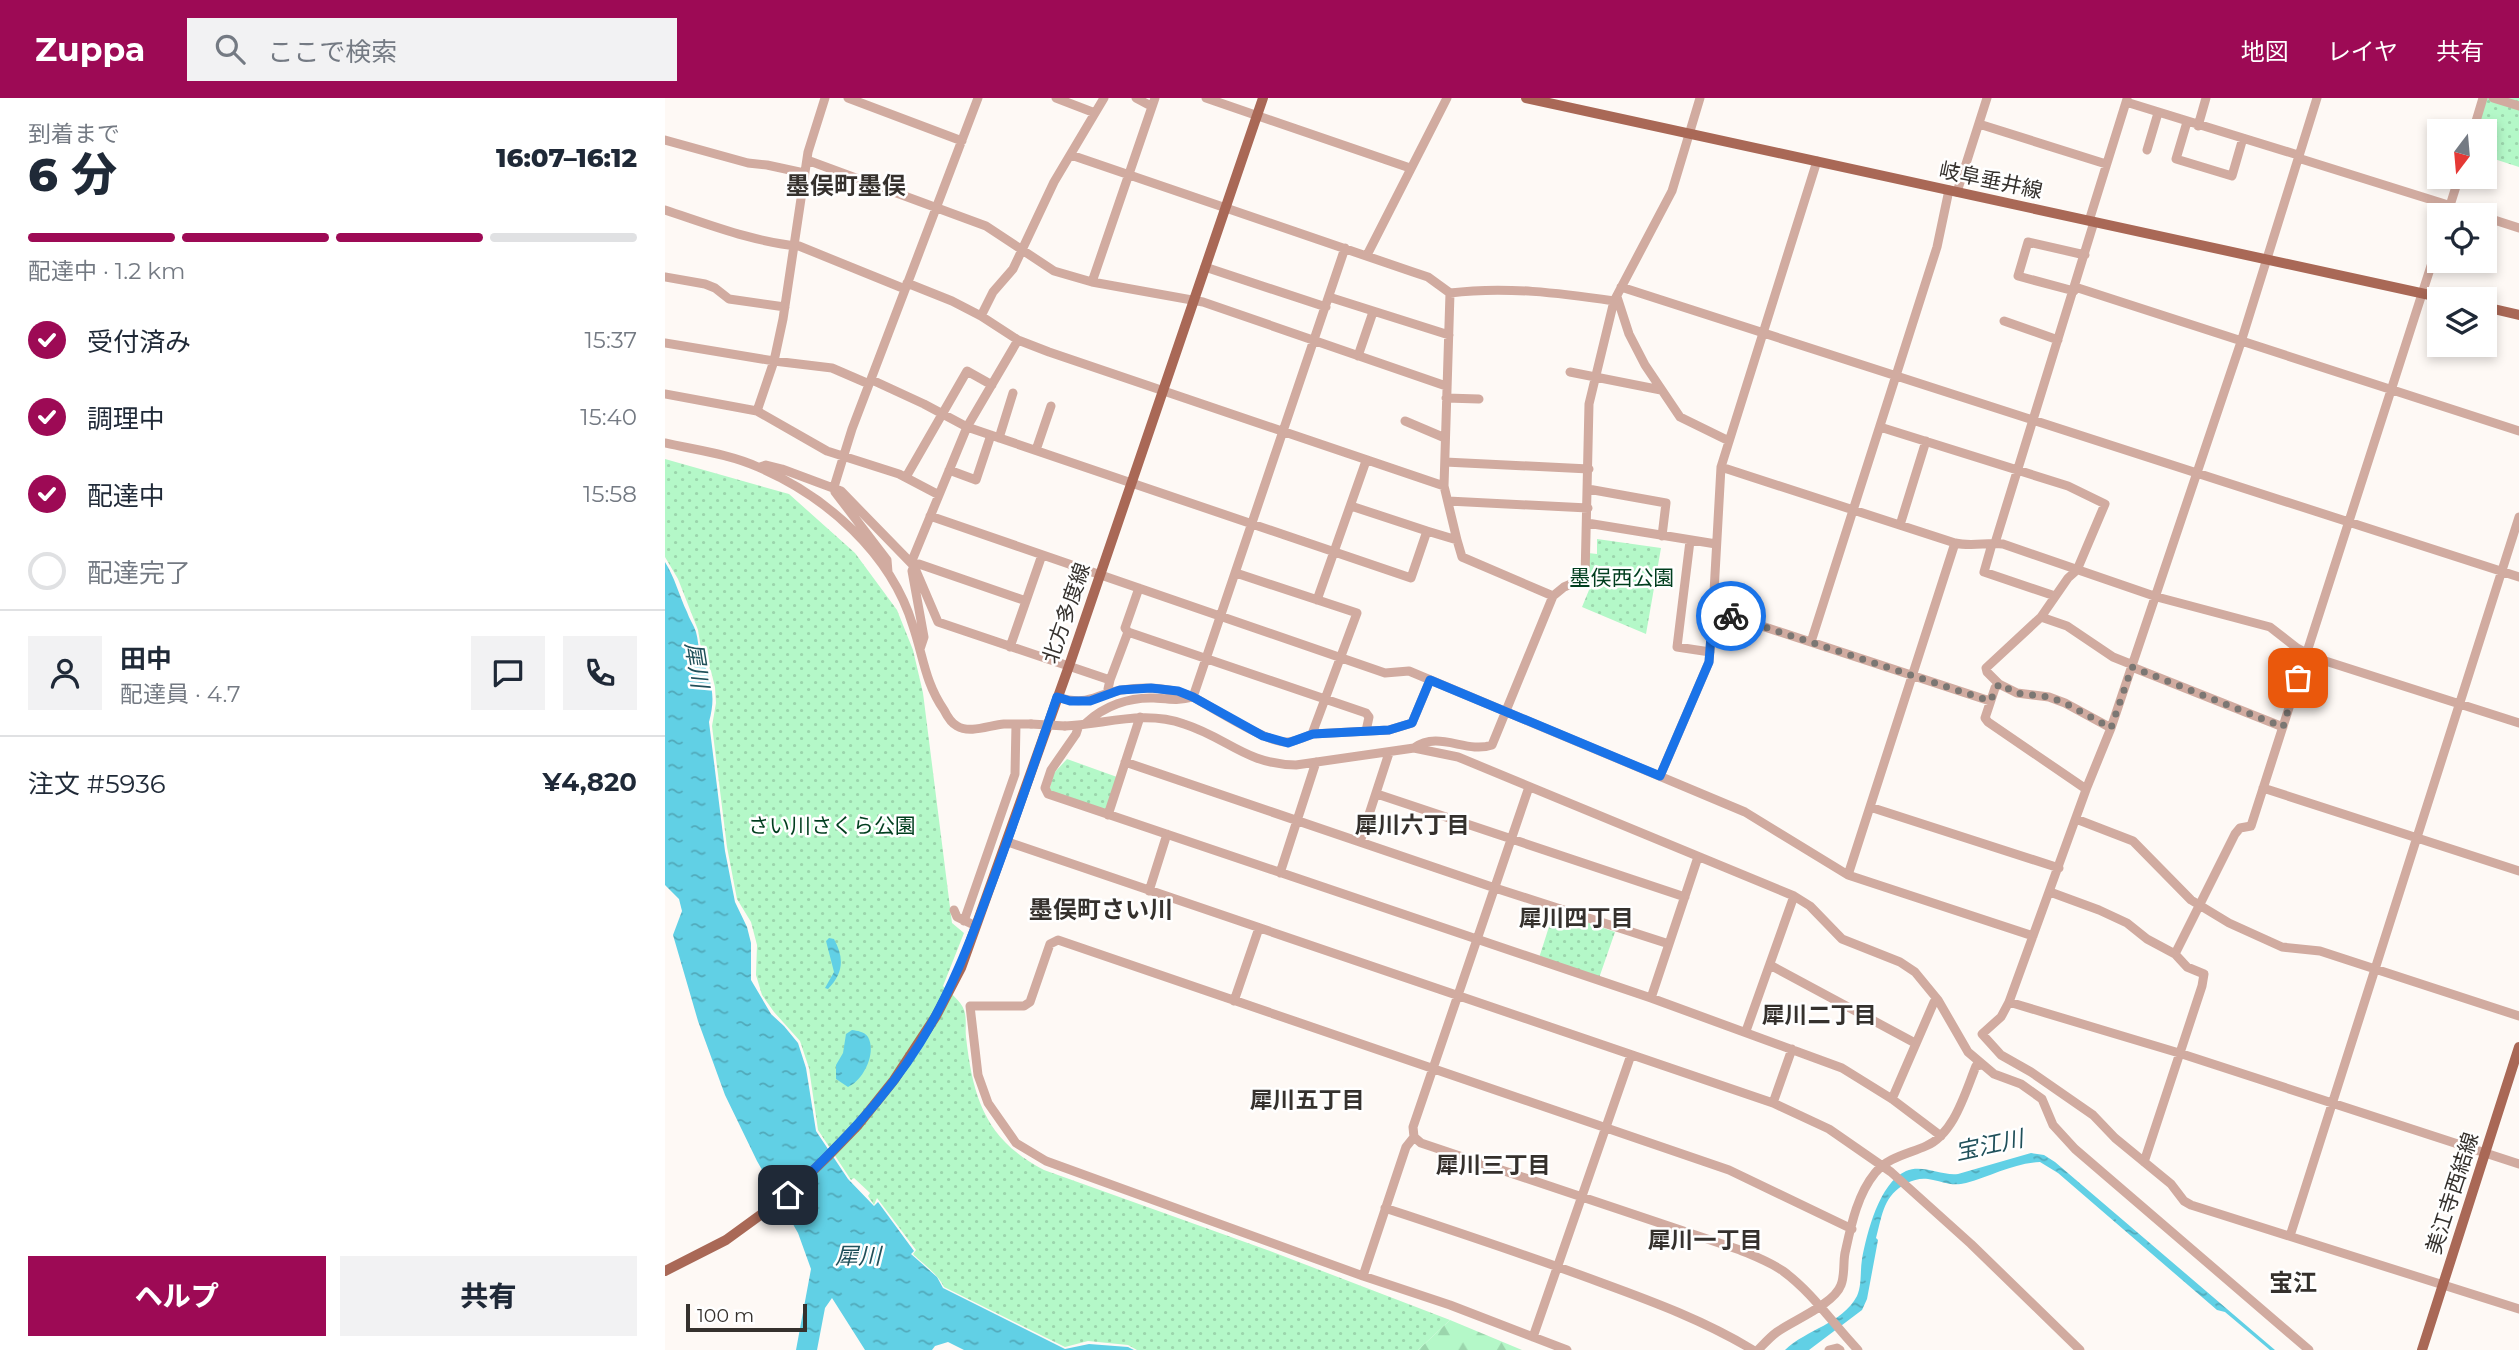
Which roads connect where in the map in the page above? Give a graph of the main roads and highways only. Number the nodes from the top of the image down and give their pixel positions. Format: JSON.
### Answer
{"nodes":[{"id":1,"x":1263,"y":98,"type":"edge"},
{"id":2,"x":1526,"y":98,"type":"edge"},
{"id":3,"x":1550,"y":101,"type":"edge"},
{"id":4,"x":2427,"y":294,"type":"edge"},
{"id":5,"x":2497,"y":310,"type":"edge"},
{"id":6,"x":2519,"y":315,"type":"edge"},
{"id":7,"x":2519,"y":1047,"type":"edge"},
{"id":8,"x":665,"y":1271,"type":"edge"},
{"id":9,"x":2422,"y":1350,"type":"edge"}],
"edges":[{"from":1,"to":8,"type":"main road","name":"北方多度線"},
{"from":2,"to":3,"type":"main road","name":"岐阜垂井線"},
{"from":3,"to":4,"type":"main road","name":"岐阜垂井線"},
{"from":5,"to":6,"type":"main road"},
{"from":7,"to":9,"type":"main road","name":"美江寺西結線"}]}
